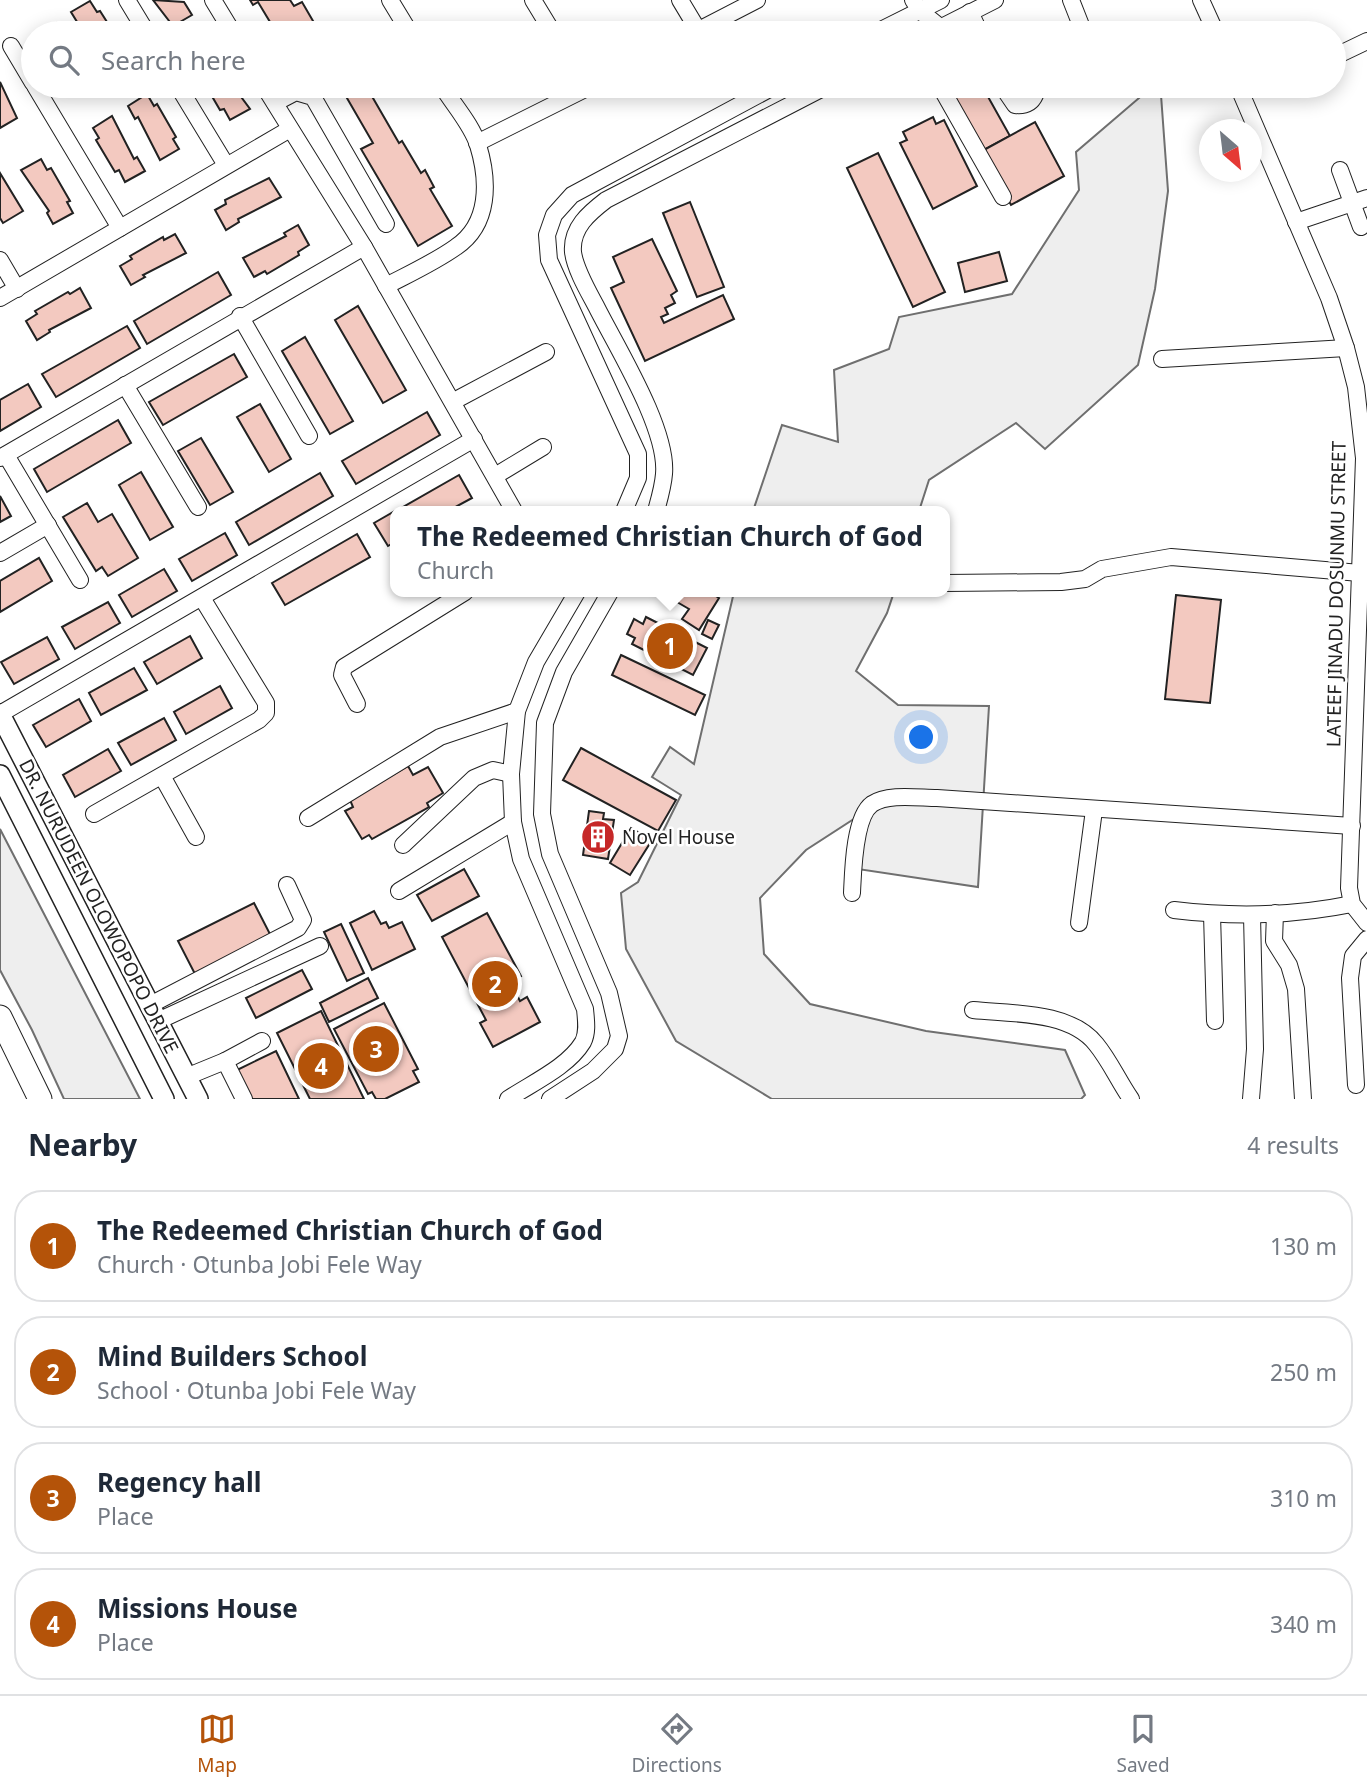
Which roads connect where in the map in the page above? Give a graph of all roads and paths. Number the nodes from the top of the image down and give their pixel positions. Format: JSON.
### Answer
{"nodes":[{"id":1,"x":127,"y":0,"type":"edge"},
{"id":2,"x":213,"y":0,"type":"edge"},
{"id":3,"x":390,"y":0,"type":"edge"},
{"id":4,"x":533,"y":0,"type":"edge"},
{"id":5,"x":680,"y":0,"type":"edge"},
{"id":6,"x":757,"y":0,"type":"edge"},
{"id":7,"x":943,"y":0,"type":"edge"},
{"id":8,"x":995,"y":0,"type":"edge"},
{"id":9,"x":1071,"y":0,"type":"edge"},
{"id":10,"x":1201,"y":0,"type":"edge"},
{"id":11,"x":916,"y":5,"type":"edge"},
{"id":12,"x":970,"y":12,"type":"junction"},
{"id":13,"x":140,"y":21,"type":"edge"},
{"id":14,"x":226,"y":21,"type":"edge"},
{"id":15,"x":403,"y":21,"type":"edge"},
{"id":16,"x":546,"y":21,"type":"edge"},
{"id":17,"x":690,"y":21,"type":"edge"},
{"id":18,"x":717,"y":21,"type":"edge"},
{"id":19,"x":893,"y":21,"type":"edge"},
{"id":20,"x":928,"y":21,"type":"edge"},
{"id":21,"x":937,"y":21,"type":"edge"},
{"id":22,"x":952,"y":21,"type":"edge"},
{"id":23,"x":974,"y":21,"type":"edge"},
{"id":24,"x":1079,"y":21,"type":"edge"},
{"id":25,"x":1211,"y":21,"type":"edge"},
{"id":26,"x":1367,"y":41,"type":"edge"},
{"id":27,"x":11,"y":46,"type":"dead end"},
{"id":28,"x":1346,"y":51,"type":"edge"},
{"id":29,"x":21,"y":63,"type":"edge"},
{"id":30,"x":42,"y":98,"type":"edge"},
{"id":31,"x":185,"y":98,"type":"edge"},
{"id":32,"x":272,"y":98,"type":"edge"},
{"id":33,"x":285,"y":98,"type":"edge"},
{"id":34,"x":314,"y":98,"type":"edge"},
{"id":35,"x":449,"y":98,"type":"edge"},
{"id":36,"x":566,"y":98,"type":"edge"},
{"id":37,"x":752,"y":98,"type":"edge"},
{"id":38,"x":804,"y":98,"type":"edge"},
{"id":39,"x":947,"y":98,"type":"edge"},
{"id":40,"x":1010,"y":98,"type":"edge"},
{"id":41,"x":1034,"y":98,"type":"edge"},
{"id":42,"x":1243,"y":98,"type":"edge"},
{"id":43,"x":275,"y":103,"type":"junction"},
{"id":44,"x":290,"y":129,"type":"junction"},
{"id":45,"x":477,"y":143,"type":"junction"},
{"id":46,"x":226,"y":166,"type":"junction"},
{"id":47,"x":1340,"y":170,"type":"dead end"},
{"id":48,"x":1003,"y":197,"type":"dead end"},
{"id":49,"x":1359,"y":200,"type":"edge"},
{"id":50,"x":1296,"y":222,"type":"junction"},
{"id":51,"x":386,"y":224,"type":"dead end"},
{"id":52,"x":1361,"y":227,"type":"dead end"},
{"id":53,"x":120,"y":228,"type":"junction"},
{"id":54,"x":364,"y":247,"type":"junction"},
{"id":55,"x":0,"y":260,"type":"edge"},
{"id":56,"x":386,"y":286,"type":"junction"},
{"id":57,"x":17,"y":289,"type":"junction"},
{"id":58,"x":0,"y":298,"type":"edge"},
{"id":59,"x":240,"y":316,"type":"junction"},
{"id":60,"x":1346,"y":348,"type":"junction"},
{"id":61,"x":546,"y":352,"type":"dead end"},
{"id":62,"x":1162,"y":359,"type":"dead end"},
{"id":63,"x":626,"y":368,"type":"junction"},
{"id":64,"x":604,"y":379,"type":"junction"},
{"id":65,"x":125,"y":385,"type":"junction"},
{"id":66,"x":1362,"y":385,"type":"edge"},
{"id":67,"x":454,"y":401,"type":"junction"},
{"id":68,"x":309,"y":436,"type":"dead end"},
{"id":69,"x":474,"y":439,"type":"junction"},
{"id":70,"x":543,"y":447,"type":"dead end"},
{"id":71,"x":3,"y":456,"type":"edge"},
{"id":72,"x":495,"y":476,"type":"junction"},
{"id":73,"x":511,"y":506,"type":"edge"},
{"id":74,"x":626,"y":506,"type":"edge"},
{"id":75,"x":657,"y":506,"type":"edge"},
{"id":76,"x":198,"y":507,"type":"dead end"},
{"id":77,"x":48,"y":525,"type":"junction"},
{"id":78,"x":0,"y":553,"type":"edge"},
{"id":79,"x":1360,"y":573,"type":"junction"},
{"id":80,"x":80,"y":580,"type":"dead end"},
{"id":81,"x":950,"y":583,"type":"edge"},
{"id":82,"x":457,"y":597,"type":"edge"},
{"id":83,"x":574,"y":597,"type":"edge"},
{"id":84,"x":607,"y":597,"type":"edge"},
{"id":85,"x":202,"y":598,"type":"junction"},
{"id":86,"x":1361,"y":656,"type":"edge"},
{"id":87,"x":357,"y":704,"type":"dead end"},
{"id":88,"x":517,"y":711,"type":"junction"},
{"id":89,"x":0,"y":714,"type":"edge"},
{"id":90,"x":512,"y":774,"type":"junction"},
{"id":91,"x":0,"y":775,"type":"edge"},
{"id":92,"x":162,"y":776,"type":"junction"},
{"id":93,"x":1094,"y":810,"type":"junction"},
{"id":94,"x":94,"y":814,"type":"dead end"},
{"id":95,"x":308,"y":818,"type":"dead end"},
{"id":96,"x":513,"y":822,"type":"junction"},
{"id":97,"x":1352,"y":826,"type":"junction"},
{"id":98,"x":196,"y":837,"type":"dead end"},
{"id":99,"x":403,"y":845,"type":"dead end"},
{"id":100,"x":287,"y":885,"type":"dead end"},
{"id":101,"x":399,"y":891,"type":"dead end"},
{"id":102,"x":852,"y":893,"type":"dead end"},
{"id":103,"x":1352,"y":904,"type":"junction"},
{"id":104,"x":1174,"y":911,"type":"dead end"},
{"id":105,"x":1275,"y":913,"type":"junction"},
{"id":106,"x":1212,"y":914,"type":"junction"},
{"id":107,"x":1252,"y":915,"type":"junction"},
{"id":108,"x":1079,"y":923,"type":"dead end"},
{"id":109,"x":1367,"y":923,"type":"edge"},
{"id":110,"x":1367,"y":939,"type":"edge"},
{"id":111,"x":320,"y":946,"type":"dead end"},
{"id":112,"x":973,"y":1010,"type":"dead end"},
{"id":113,"x":154,"y":1013,"type":"junction"},
{"id":114,"x":0,"y":1017,"type":"edge"},
{"id":115,"x":1215,"y":1021,"type":"dead end"},
{"id":116,"x":262,"y":1041,"type":"dead end"},
{"id":117,"x":225,"y":1061,"type":"junction"},
{"id":118,"x":186,"y":1077,"type":"junction"},
{"id":119,"x":1356,"y":1084,"type":"dead end"},
{"id":120,"x":40,"y":1099,"type":"edge"},
{"id":121,"x":164,"y":1099,"type":"edge"},
{"id":122,"x":198,"y":1099,"type":"edge"},
{"id":123,"x":244,"y":1099,"type":"edge"},
{"id":124,"x":508,"y":1099,"type":"edge"},
{"id":125,"x":550,"y":1099,"type":"edge"},
{"id":126,"x":1131,"y":1099,"type":"edge"},
{"id":127,"x":1251,"y":1099,"type":"edge"},
{"id":128,"x":1303,"y":1099,"type":"edge"}],
"edges":[{"from":1,"to":13,"type":"street"},
{"from":2,"to":14,"type":"street"},
{"from":3,"to":15,"type":"street"},
{"from":4,"to":16,"type":"street"},
{"from":5,"to":17,"type":"street"},
{"from":6,"to":18,"type":"street"},
{"from":7,"to":11,"type":"street"},
{"from":7,"to":21,"type":"street"},
{"from":8,"to":12,"type":"street"},
{"from":9,"to":24,"type":"street"},
{"from":10,"to":25,"type":"street"},
{"from":11,"to":19,"type":"street"},
{"from":11,"to":20,"type":"street"},
{"from":12,"to":22,"type":"street"},
{"from":12,"to":23,"type":"street"},
{"from":26,"to":28,"type":"street"},
{"from":27,"to":29,"type":"street"},
{"from":30,"to":53,"type":"street"},
{"from":31,"to":46,"type":"street"},
{"from":32,"to":43,"type":"street"},
{"from":33,"to":43,"type":"street"},
{"from":34,"to":51,"type":"street"},
{"from":35,"to":45,"type":"street"},
{"from":36,"to":45,"type":"street"},
{"from":37,"to":64,"type":"street"},
{"from":38,"to":63,"type":"street"},
{"from":39,"to":48,"type":"street"},
{"from":40,"to":41,"type":"street"},
{"from":42,"to":50,"type":"street","name":"LATEEF JINADU DOSUNMU STREET"},
{"from":43,"to":44,"type":"street"},
{"from":44,"to":46,"type":"street"},
{"from":44,"to":54,"type":"street"},
{"from":45,"to":56,"type":"street"},
{"from":46,"to":53,"type":"street"},
{"from":47,"to":49,"type":"street"},
{"from":49,"to":50,"type":"street"},
{"from":49,"to":52,"type":"street"},
{"from":50,"to":60,"type":"street","name":"LATEEF JINADU DOSUNMU STREET"},
{"from":53,"to":57,"type":"street"},
{"from":54,"to":56,"type":"street"},
{"from":54,"to":59,"type":"street"},
{"from":55,"to":57,"type":"street"},
{"from":56,"to":67,"type":"street"},
{"from":57,"to":58,"type":"street"},
{"from":59,"to":65,"type":"street"},
{"from":59,"to":68,"type":"street"},
{"from":60,"to":62,"type":"street"},
{"from":60,"to":66,"type":"street","name":"LATEEF JINADU DOSUNMU STREET"},
{"from":61,"to":67,"type":"street"},
{"from":63,"to":64,"type":"street"},
{"from":63,"to":75,"type":"street"},
{"from":64,"to":74,"type":"street"},
{"from":65,"to":71,"type":"street"},
{"from":65,"to":76,"type":"street"},
{"from":66,"to":79,"type":"street","name":"LATEEF JINADU DOSUNMU STREET"},
{"from":67,"to":69,"type":"street"},
{"from":69,"to":72,"type":"street"},
{"from":69,"to":85,"type":"street"},
{"from":70,"to":72,"type":"street"},
{"from":71,"to":77,"type":"street"},
{"from":72,"to":73,"type":"street"},
{"from":77,"to":78,"type":"street"},
{"from":77,"to":80,"type":"street"},
{"from":79,"to":81,"type":"street"},
{"from":79,"to":86,"type":"street","name":"LATEEF JINADU DOSUNMU STREET"},
{"from":82,"to":87,"type":"street"},
{"from":83,"to":88,"type":"street"},
{"from":84,"to":125,"type":"street"},
{"from":85,"to":89,"type":"street"},
{"from":85,"to":92,"type":"street"},
{"from":86,"to":97,"type":"street","name":"LATEEF JINADU DOSUNMU STREET"},
{"from":88,"to":90,"type":"street"},
{"from":88,"to":95,"type":"street"},
{"from":89,"to":113,"type":"main road","name":"DR. NURUDEEN OLOWOPOPO DRIVE"},
{"from":90,"to":96,"type":"street"},
{"from":90,"to":99,"type":"street"},
{"from":91,"to":121,"type":"main road","name":"DR. NURUDEEN OLOWOPOPO DRIVE"},
{"from":92,"to":94,"type":"street"},
{"from":92,"to":98,"type":"street"},
{"from":93,"to":97,"type":"street"},
{"from":93,"to":102,"type":"street"},
{"from":93,"to":108,"type":"street"},
{"from":96,"to":101,"type":"street"},
{"from":96,"to":124,"type":"street"},
{"from":97,"to":103,"type":"street","name":"LATEEF JINADU DOSUNMU STREET"},
{"from":100,"to":113,"type":"street"},
{"from":103,"to":105,"type":"street"},
{"from":103,"to":109,"type":"street"},
{"from":104,"to":106,"type":"street"},
{"from":105,"to":107,"type":"street"},
{"from":105,"to":128,"type":"street"},
{"from":106,"to":107,"type":"street"},
{"from":106,"to":115,"type":"street"},
{"from":107,"to":127,"type":"street"},
{"from":110,"to":119,"type":"street"},
{"from":111,"to":113,"type":"street"},
{"from":112,"to":126,"type":"street"},
{"from":113,"to":118,"type":"main road","name":"DR. NURUDEEN OLOWOPOPO DRIVE"},
{"from":114,"to":120,"type":"highway"},
{"from":116,"to":117,"type":"street"},
{"from":117,"to":118,"type":"street"},
{"from":117,"to":123,"type":"street"},
{"from":118,"to":122,"type":"main road","name":"DR. NURUDEEN OLOWOPOPO DRIVE"}]}
